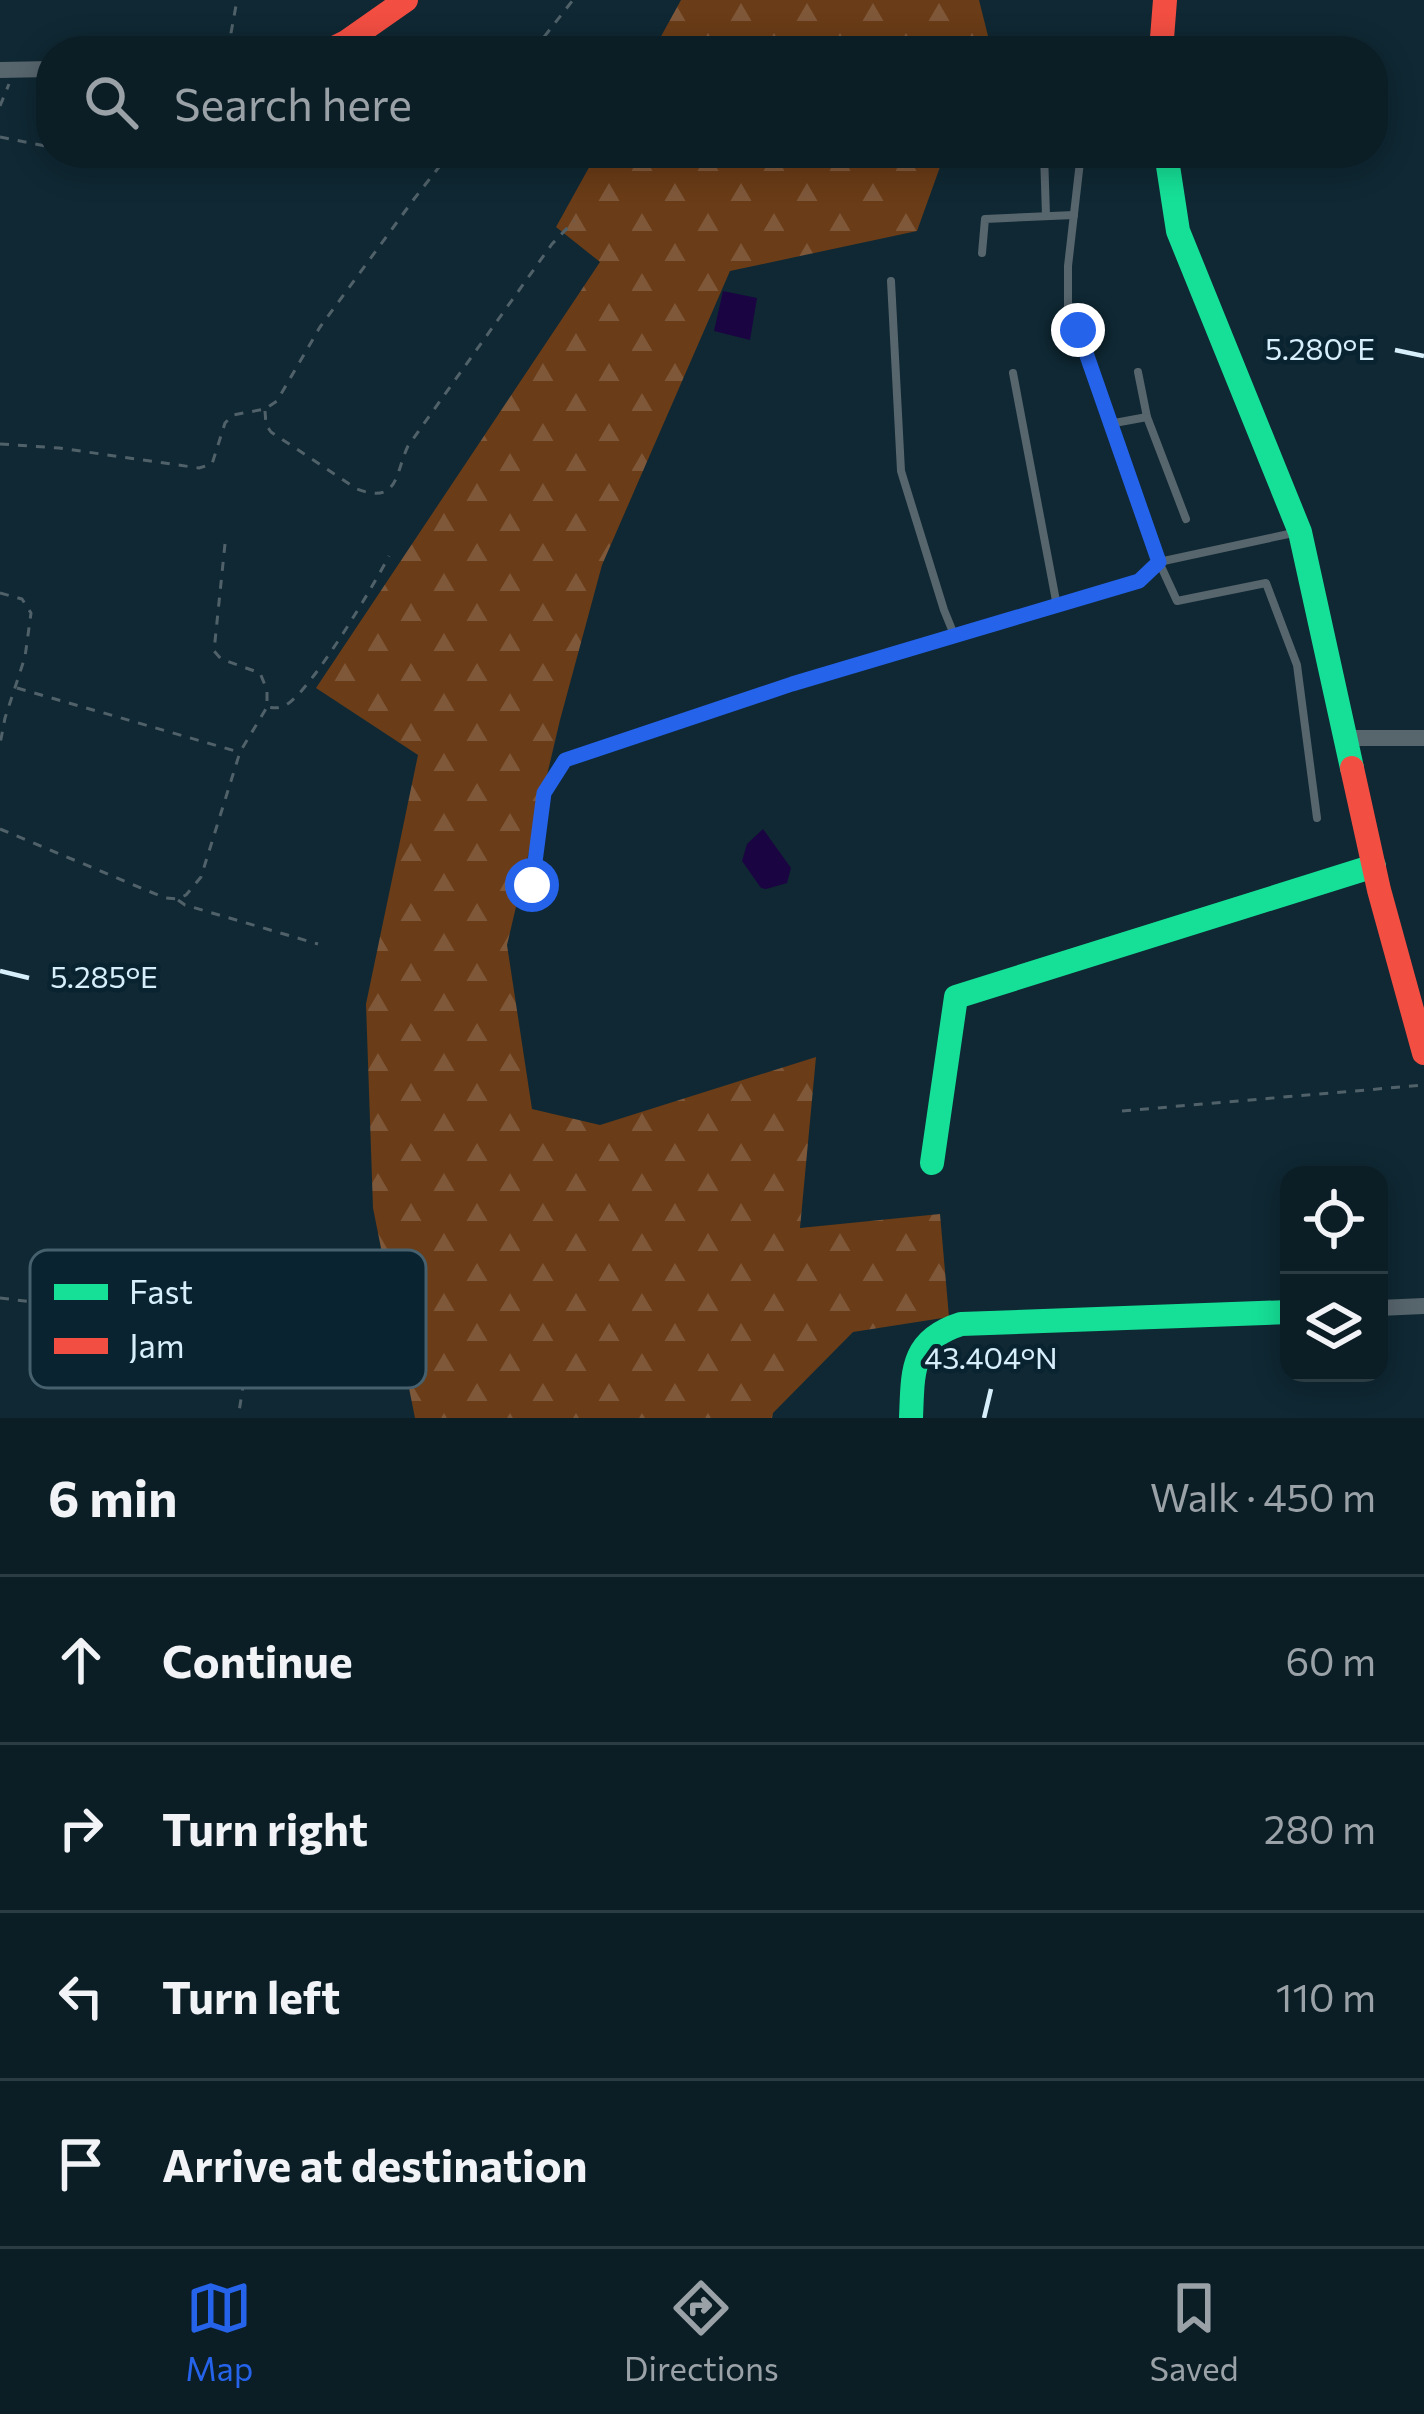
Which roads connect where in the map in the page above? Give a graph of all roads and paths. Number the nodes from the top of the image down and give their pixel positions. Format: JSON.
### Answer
{"nodes":[{"id":1,"x":237,"y":0,"type":"edge"},
{"id":2,"x":406,"y":0,"type":"edge"},
{"id":3,"x":574,"y":0,"type":"edge"},
{"id":4,"x":1165,"y":0,"type":"edge"},
{"id":5,"x":231,"y":36,"type":"edge"},
{"id":6,"x":355,"y":36,"type":"edge"},
{"id":7,"x":544,"y":36,"type":"edge"},
{"id":8,"x":1162,"y":36,"type":"edge"},
{"id":9,"x":5,"y":70,"type":"edge"},
{"id":10,"x":36,"y":70,"type":"edge"},
{"id":11,"x":0,"y":106,"type":"edge"},
{"id":12,"x":0,"y":137,"type":"edge"},
{"id":13,"x":36,"y":144,"type":"edge"},
{"id":14,"x":439,"y":168,"type":"edge"},
{"id":15,"x":1044,"y":168,"type":"edge"},
{"id":16,"x":1079,"y":168,"type":"edge"},
{"id":17,"x":1168,"y":168,"type":"edge"},
{"id":18,"x":1074,"y":215,"type":"junction"},
{"id":19,"x":1046,"y":216,"type":"junction"},
{"id":20,"x":574,"y":221,"type":"dead end"},
{"id":21,"x":982,"y":253,"type":"dead end"},
{"id":22,"x":891,"y":281,"type":"dead end"},
{"id":23,"x":1138,"y":372,"type":"dead end"},
{"id":24,"x":1013,"y":373,"type":"dead end"},
{"id":25,"x":265,"y":409,"type":"junction"},
{"id":26,"x":1147,"y":417,"type":"junction"},
{"id":27,"x":1109,"y":424,"type":"junction"},
{"id":28,"x":0,"y":444,"type":"edge"},
{"id":29,"x":1186,"y":519,"type":"dead end"},
{"id":30,"x":1300,"y":532,"type":"junction"},
{"id":31,"x":225,"y":544,"type":"dead end"},
{"id":32,"x":389,"y":556,"type":"dead end"},
{"id":33,"x":1159,"y":562,"type":"junction"},
{"id":34,"x":0,"y":593,"type":"edge"},
{"id":35,"x":1057,"y":606,"type":"junction"},
{"id":36,"x":955,"y":637,"type":"junction"},
{"id":37,"x":17,"y":688,"type":"junction"},
{"id":38,"x":267,"y":707,"type":"junction"},
{"id":39,"x":1346,"y":738,"type":"junction"},
{"id":40,"x":1424,"y":738,"type":"edge"},
{"id":41,"x":0,"y":744,"type":"edge"},
{"id":42,"x":241,"y":752,"type":"junction"},
{"id":43,"x":1317,"y":818,"type":"dead end"},
{"id":44,"x":0,"y":830,"type":"edge"},
{"id":45,"x":1374,"y":866,"type":"junction"},
{"id":46,"x":532,"y":885,"type":"dead end"},
{"id":47,"x":177,"y":899,"type":"junction"},
{"id":48,"x":318,"y":944,"type":"dead end"},
{"id":49,"x":1424,"y":1052,"type":"edge"},
{"id":50,"x":1424,"y":1085,"type":"edge"},
{"id":51,"x":1122,"y":1112,"type":"dead end"},
{"id":52,"x":932,"y":1163,"type":"dead end"},
{"id":53,"x":0,"y":1298,"type":"edge"},
{"id":54,"x":30,"y":1302,"type":"edge"},
{"id":55,"x":1424,"y":1306,"type":"edge"},
{"id":56,"x":1388,"y":1308,"type":"edge"},
{"id":57,"x":1280,"y":1312,"type":"edge"},
{"id":58,"x":243,"y":1388,"type":"edge"},
{"id":59,"x":239,"y":1412,"type":"dead end"},
{"id":60,"x":911,"y":1418,"type":"edge"}],
"edges":[{"from":1,"to":5,"type":"path"},
{"from":2,"to":6,"type":"street"},
{"from":3,"to":7,"type":"path"},
{"from":4,"to":8,"type":"street"},
{"from":9,"to":10,"type":"street"},
{"from":9,"to":11,"type":"path"},
{"from":12,"to":13,"type":"path"},
{"from":14,"to":25,"type":"path"},
{"from":15,"to":19,"type":"lane"},
{"from":16,"to":18,"type":"lane"},
{"from":17,"to":30,"type":"street"},
{"from":18,"to":19,"type":"lane"},
{"from":18,"to":27,"type":"lane"},
{"from":19,"to":21,"type":"lane"},
{"from":20,"to":25,"type":"path"},
{"from":22,"to":36,"type":"lane"},
{"from":23,"to":26,"type":"lane"},
{"from":24,"to":35,"type":"lane"},
{"from":25,"to":28,"type":"path"},
{"from":26,"to":27,"type":"lane"},
{"from":26,"to":29,"type":"lane"},
{"from":27,"to":33,"type":"lane"},
{"from":30,"to":33,"type":"lane"},
{"from":30,"to":39,"type":"street"},
{"from":31,"to":38,"type":"path"},
{"from":32,"to":38,"type":"path"},
{"from":33,"to":35,"type":"lane"},
{"from":33,"to":43,"type":"lane"},
{"from":34,"to":37,"type":"path"},
{"from":35,"to":36,"type":"lane"},
{"from":36,"to":46,"type":"lane"},
{"from":37,"to":41,"type":"path"},
{"from":37,"to":42,"type":"path"},
{"from":38,"to":42,"type":"path"},
{"from":39,"to":40,"type":"street"},
{"from":39,"to":45,"type":"street"},
{"from":42,"to":47,"type":"path"},
{"from":44,"to":47,"type":"path"},
{"from":45,"to":49,"type":"street"},
{"from":45,"to":52,"type":"street"},
{"from":47,"to":48,"type":"path"},
{"from":50,"to":51,"type":"path"},
{"from":53,"to":54,"type":"path"},
{"from":55,"to":56,"type":"street"},
{"from":57,"to":60,"type":"street"},
{"from":58,"to":59,"type":"path"}]}
